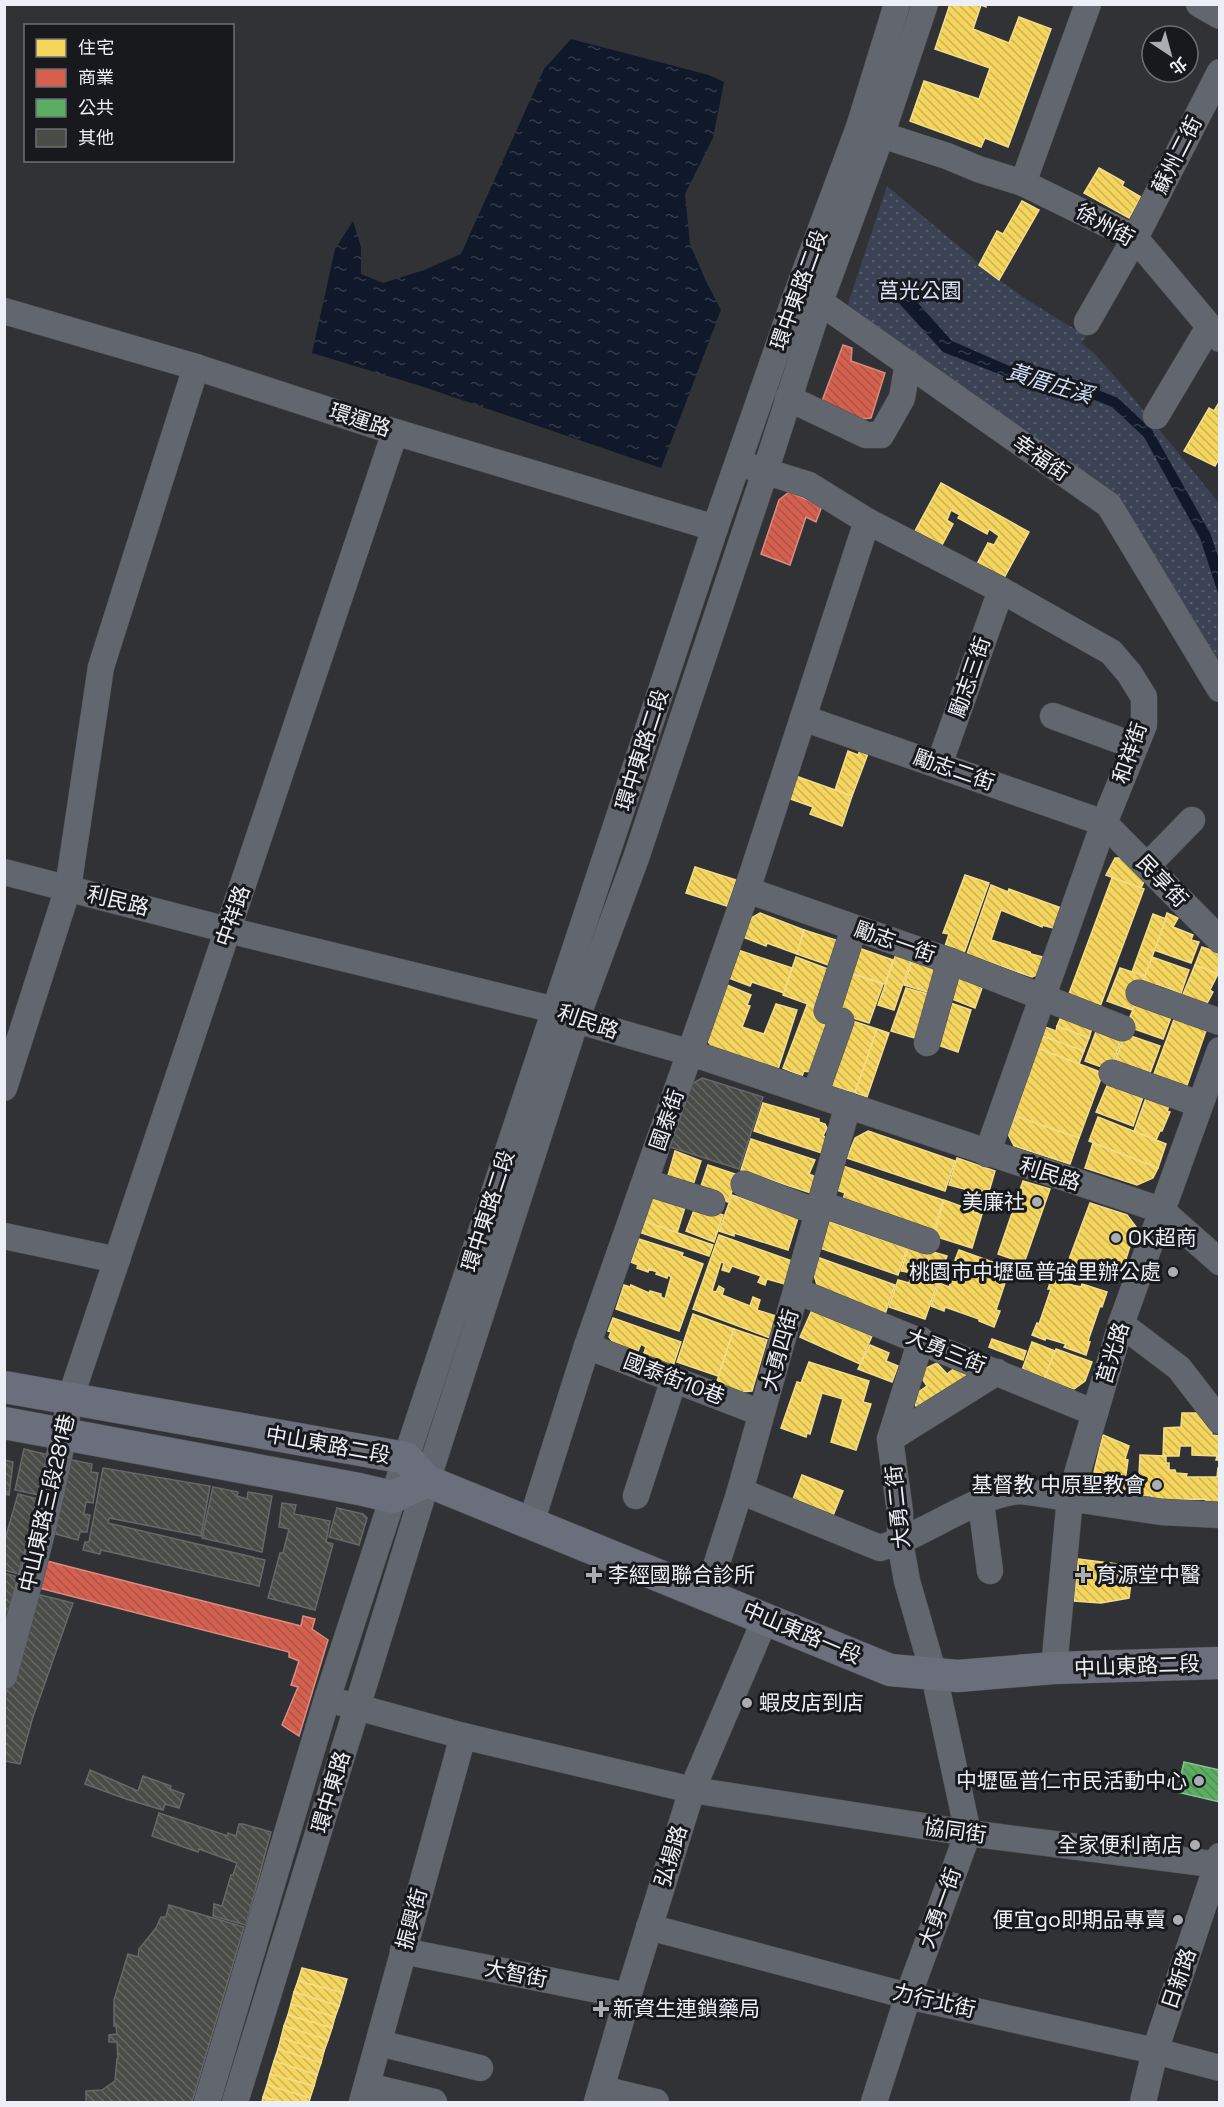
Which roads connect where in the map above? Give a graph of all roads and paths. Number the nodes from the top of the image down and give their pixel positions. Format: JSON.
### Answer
{"nodes":[{"id":1,"x":897,"y":4,"type":"edge"},
{"id":2,"x":925,"y":4,"type":"edge"},
{"id":3,"x":1088,"y":4,"type":"edge"},
{"id":4,"x":1199,"y":4,"type":"edge"},
{"id":5,"x":1220,"y":16,"type":"edge"},
{"id":6,"x":1220,"y":72,"type":"edge"},
{"id":7,"x":870,"y":132,"type":"junction"},
{"id":8,"x":1023,"y":183,"type":"junction"},
{"id":9,"x":1135,"y":238,"type":"junction"},
{"id":10,"x":820,"y":302,"type":"junction"},
{"id":11,"x":793,"y":304,"type":"junction"},
{"id":12,"x":6,"y":317,"type":"edge"},
{"id":13,"x":1087,"y":322,"type":"dead end"},
{"id":14,"x":1214,"y":333,"type":"edge"},
{"id":15,"x":908,"y":363,"type":"junction"},
{"id":16,"x":196,"y":367,"type":"junction"},
{"id":17,"x":788,"y":399,"type":"junction"},
{"id":18,"x":1156,"y":416,"type":"dead end"},
{"id":19,"x":395,"y":432,"type":"junction"},
{"id":20,"x":739,"y":462,"type":"junction"},
{"id":21,"x":765,"y":472,"type":"junction"},
{"id":22,"x":867,"y":521,"type":"junction"},
{"id":23,"x":716,"y":528,"type":"junction"},
{"id":24,"x":1001,"y":590,"type":"junction"},
{"id":25,"x":1220,"y":689,"type":"edge"},
{"id":26,"x":1053,"y":716,"type":"dead end"},
{"id":27,"x":803,"y":718,"type":"junction"},
{"id":28,"x":1135,"y":746,"type":"junction"},
{"id":29,"x":939,"y":765,"type":"junction"},
{"id":30,"x":1192,"y":820,"type":"dead end"},
{"id":31,"x":1104,"y":823,"type":"junction"},
{"id":32,"x":1147,"y":866,"type":"junction"},
{"id":33,"x":4,"y":872,"type":"edge"},
{"id":34,"x":68,"y":888,"type":"junction"},
{"id":35,"x":747,"y":890,"type":"junction"},
{"id":36,"x":854,"y":928,"type":"junction"},
{"id":37,"x":228,"y":930,"type":"junction"},
{"id":38,"x":1220,"y":940,"type":"edge"},
{"id":39,"x":950,"y":962,"type":"junction"},
{"id":40,"x":1139,"y":993,"type":"dead end"},
{"id":41,"x":1042,"y":998,"type":"junction"},
{"id":42,"x":566,"y":1015,"type":"junction"},
{"id":43,"x":1220,"y":1022,"type":"edge"},
{"id":44,"x":1122,"y":1028,"type":"dead end"},
{"id":45,"x":927,"y":1043,"type":"dead end"},
{"id":46,"x":1220,"y":1050,"type":"edge"},
{"id":47,"x":691,"y":1053,"type":"junction"},
{"id":48,"x":1112,"y":1073,"type":"dead end"},
{"id":49,"x":4,"y":1088,"type":"edge"},
{"id":50,"x":815,"y":1094,"type":"junction"},
{"id":51,"x":1207,"y":1100,"type":"edge"},
{"id":52,"x":848,"y":1105,"type":"junction"},
{"id":53,"x":987,"y":1154,"type":"junction"},
{"id":54,"x":645,"y":1182,"type":"junction"},
{"id":55,"x":744,"y":1184,"type":"dead end"},
{"id":56,"x":712,"y":1203,"type":"dead end"},
{"id":57,"x":820,"y":1208,"type":"junction"},
{"id":58,"x":1161,"y":1210,"type":"junction"},
{"id":59,"x":4,"y":1236,"type":"edge"},
{"id":60,"x":927,"y":1241,"type":"dead end"},
{"id":61,"x":117,"y":1260,"type":"junction"},
{"id":62,"x":1220,"y":1262,"type":"edge"},
{"id":63,"x":797,"y":1291,"type":"junction"},
{"id":64,"x":1121,"y":1324,"type":"junction"},
{"id":65,"x":921,"y":1340,"type":"junction"},
{"id":66,"x":587,"y":1346,"type":"junction"},
{"id":67,"x":998,"y":1372,"type":"junction"},
{"id":68,"x":674,"y":1379,"type":"junction"},
{"id":69,"x":4,"y":1388,"type":"edge"},
{"id":70,"x":70,"y":1399,"type":"junction"},
{"id":71,"x":761,"y":1413,"type":"junction"},
{"id":72,"x":1095,"y":1413,"type":"junction"},
{"id":73,"x":1220,"y":1421,"type":"edge"},
{"id":74,"x":4,"y":1423,"type":"edge"},
{"id":75,"x":64,"y":1434,"type":"junction"},
{"id":76,"x":890,"y":1439,"type":"junction"},
{"id":77,"x":406,"y":1458,"type":"junction"},
{"id":78,"x":428,"y":1480,"type":"junction"},
{"id":79,"x":740,"y":1491,"type":"junction"},
{"id":80,"x":636,"y":1496,"type":"dead end"},
{"id":81,"x":393,"y":1497,"type":"junction"},
{"id":82,"x":1070,"y":1498,"type":"junction"},
{"id":83,"x":981,"y":1503,"type":"junction"},
{"id":84,"x":1220,"y":1515,"type":"edge"},
{"id":85,"x":531,"y":1522,"type":"junction"},
{"id":86,"x":900,"y":1542,"type":"junction"},
{"id":87,"x":990,"y":1571,"type":"dead end"},
{"id":88,"x":707,"y":1594,"type":"junction"},
{"id":89,"x":766,"y":1617,"type":"junction"},
{"id":90,"x":1220,"y":1663,"type":"edge"},
{"id":91,"x":1054,"y":1668,"type":"junction"},
{"id":92,"x":934,"y":1675,"type":"junction"},
{"id":93,"x":4,"y":1676,"type":"edge"},
{"id":94,"x":327,"y":1699,"type":"junction"},
{"id":95,"x":357,"y":1706,"type":"junction"},
{"id":96,"x":463,"y":1736,"type":"junction"},
{"id":97,"x":692,"y":1790,"type":"junction"},
{"id":98,"x":968,"y":1833,"type":"junction"},
{"id":99,"x":1219,"y":1862,"type":"edge"},
{"id":100,"x":650,"y":1927,"type":"junction"},
{"id":101,"x":403,"y":1951,"type":"junction"},
{"id":102,"x":628,"y":1996,"type":"junction"},
{"id":103,"x":908,"y":1996,"type":"junction"},
{"id":104,"x":379,"y":2043,"type":"junction"},
{"id":105,"x":1155,"y":2051,"type":"junction"},
{"id":106,"x":480,"y":2068,"type":"dead end"},
{"id":107,"x":1220,"y":2068,"type":"edge"},
{"id":108,"x":365,"y":2094,"type":"edge"},
{"id":109,"x":600,"y":2096,"type":"edge"},
{"id":110,"x":207,"y":2103,"type":"edge"},
{"id":111,"x":235,"y":2103,"type":"edge"},
{"id":112,"x":434,"y":2103,"type":"edge"},
{"id":113,"x":656,"y":2103,"type":"edge"},
{"id":114,"x":873,"y":2103,"type":"edge"},
{"id":115,"x":1143,"y":2103,"type":"edge"}],
"edges":[{"from":1,"to":7,"type":"street","name":"環中東路二段"},
{"from":2,"to":7,"type":"street","name":"環中東路二段"},
{"from":3,"to":8,"type":"street"},
{"from":4,"to":5,"type":"street"},
{"from":6,"to":9,"type":"street","name":"蘇州二街"},
{"from":7,"to":8,"type":"street","name":"徐州街"},
{"from":7,"to":10,"type":"street","name":"環中東路二段"},
{"from":7,"to":11,"type":"street","name":"環中東路二段"},
{"from":8,"to":9,"type":"street","name":"徐州街"},
{"from":9,"to":13,"type":"street","name":"蘇州二街"},
{"from":9,"to":14,"type":"street","name":"徐州街"},
{"from":10,"to":11,"type":"street"},
{"from":10,"to":15,"type":"street","name":"幸福街"},
{"from":10,"to":17,"type":"street","name":"環中東路二段"},
{"from":11,"to":20,"type":"street","name":"環中東路二段"},
{"from":12,"to":16,"type":"street","name":"環運路"},
{"from":14,"to":18,"type":"street"},
{"from":15,"to":17,"type":"street"},
{"from":15,"to":25,"type":"street","name":"幸福街"},
{"from":16,"to":19,"type":"street","name":"環運路"},
{"from":16,"to":34,"type":"street"},
{"from":17,"to":21,"type":"street","name":"環中東路二段"},
{"from":19,"to":23,"type":"street","name":"環運路"},
{"from":19,"to":37,"type":"street","name":"中祥路"},
{"from":20,"to":21,"type":"street","name":"和祥街"},
{"from":20,"to":23,"type":"street","name":"環中東路二段"},
{"from":21,"to":22,"type":"street","name":"和祥街"},
{"from":21,"to":42,"type":"street","name":"環中東路二段"},
{"from":22,"to":24,"type":"street","name":"和祥街"},
{"from":22,"to":27,"type":"street","name":"國泰街"},
{"from":23,"to":42,"type":"street","name":"環中東路二段"},
{"from":24,"to":28,"type":"street","name":"和祥街"},
{"from":24,"to":29,"type":"street","name":"勵志三街"},
{"from":26,"to":28,"type":"street"},
{"from":27,"to":29,"type":"street","name":"勵志二街"},
{"from":27,"to":35,"type":"street","name":"國泰街"},
{"from":28,"to":31,"type":"street","name":"和祥街"},
{"from":29,"to":31,"type":"street","name":"勵志二街"},
{"from":30,"to":32,"type":"street"},
{"from":31,"to":32,"type":"street","name":"民享街"},
{"from":31,"to":41,"type":"street","name":"和祥街"},
{"from":32,"to":38,"type":"street","name":"民享街"},
{"from":33,"to":34,"type":"street","name":"利民路"},
{"from":34,"to":37,"type":"street","name":"利民路"},
{"from":34,"to":49,"type":"street"},
{"from":35,"to":36,"type":"street","name":"勵志一街"},
{"from":35,"to":47,"type":"street","name":"國泰街"},
{"from":36,"to":39,"type":"street","name":"勵志一街"},
{"from":36,"to":50,"type":"street"},
{"from":37,"to":42,"type":"street","name":"利民路"},
{"from":37,"to":61,"type":"street","name":"中祥路"},
{"from":39,"to":41,"type":"street","name":"勵志一街"},
{"from":39,"to":45,"type":"street"},
{"from":40,"to":43,"type":"street"},
{"from":41,"to":44,"type":"street","name":"勵志一街"},
{"from":41,"to":53,"type":"street","name":"和祥街"},
{"from":42,"to":47,"type":"street","name":"利民路"},
{"from":42,"to":77,"type":"street","name":"環中東路二段"},
{"from":42,"to":78,"type":"street","name":"環中東路二段"},
{"from":46,"to":51,"type":"street","name":"莒光路"},
{"from":47,"to":50,"type":"street","name":"利民路"},
{"from":47,"to":54,"type":"street","name":"國泰街"},
{"from":48,"to":51,"type":"street"},
{"from":50,"to":52,"type":"street","name":"利民路"},
{"from":51,"to":58,"type":"street","name":"莒光路"},
{"from":52,"to":53,"type":"street","name":"利民路"},
{"from":52,"to":57,"type":"street","name":"大勇四街"},
{"from":53,"to":58,"type":"street","name":"利民路"},
{"from":54,"to":56,"type":"street"},
{"from":54,"to":66,"type":"street","name":"國泰街"},
{"from":55,"to":57,"type":"street"},
{"from":57,"to":60,"type":"street"},
{"from":57,"to":63,"type":"street","name":"大勇四街"},
{"from":58,"to":62,"type":"street"},
{"from":58,"to":64,"type":"street","name":"莒光路"},
{"from":59,"to":61,"type":"street"},
{"from":61,"to":70,"type":"street","name":"中祥路"},
{"from":63,"to":65,"type":"street","name":"大勇三街"},
{"from":63,"to":71,"type":"street","name":"大勇四街"},
{"from":64,"to":72,"type":"street","name":"莒光路"},
{"from":64,"to":73,"type":"street"},
{"from":65,"to":67,"type":"street","name":"大勇三街"},
{"from":65,"to":76,"type":"street","name":"大勇二街"},
{"from":66,"to":68,"type":"street","name":"國泰街10巷"},
{"from":66,"to":85,"type":"street","name":"國泰街"},
{"from":67,"to":72,"type":"street","name":"大勇三街"},
{"from":67,"to":76,"type":"street"},
{"from":68,"to":71,"type":"street","name":"國泰街10巷"},
{"from":68,"to":80,"type":"street"},
{"from":69,"to":70,"type":"main road","name":"中山東路二段"},
{"from":70,"to":75,"type":"street","name":"中山東路三段281巷"},
{"from":70,"to":77,"type":"main road","name":"中山東路二段"},
{"from":71,"to":79,"type":"street","name":"大勇四街"},
{"from":72,"to":82,"type":"street","name":"莒光路"},
{"from":74,"to":75,"type":"main road","name":"中山東路二段"},
{"from":75,"to":81,"type":"main road","name":"中山東路二段"},
{"from":75,"to":93,"type":"street","name":"中山東路三段281巷"},
{"from":76,"to":86,"type":"street","name":"大勇二街"},
{"from":77,"to":78,"type":"main road","name":"中山東路二段"},
{"from":77,"to":81,"type":"street","name":"環中東路二段"},
{"from":78,"to":81,"type":"main road","name":"中山東路二段"},
{"from":78,"to":85,"type":"main road","name":"中山東路一段"},
{"from":78,"to":95,"type":"street","name":"環中東路"},
{"from":79,"to":86,"type":"street"},
{"from":79,"to":88,"type":"street","name":"大勇四街"},
{"from":81,"to":94,"type":"street","name":"環中東路"},
{"from":82,"to":83,"type":"street"},
{"from":82,"to":84,"type":"street"},
{"from":82,"to":91,"type":"street","name":"莒光路"},
{"from":83,"to":86,"type":"street"},
{"from":83,"to":87,"type":"street"},
{"from":85,"to":88,"type":"main road","name":"中山東路一段"},
{"from":86,"to":92,"type":"street","name":"大勇二街"},
{"from":88,"to":89,"type":"main road","name":"中山東路一段"},
{"from":89,"to":92,"type":"main road","name":"中山東路一段"},
{"from":89,"to":97,"type":"street","name":"弘揚路"},
{"from":90,"to":91,"type":"main road","name":"中山東路二段"},
{"from":91,"to":92,"type":"main road","name":"中山東路一段"},
{"from":92,"to":98,"type":"street"},
{"from":94,"to":95,"type":"street"},
{"from":94,"to":110,"type":"street","name":"環中東路"},
{"from":95,"to":96,"type":"street"},
{"from":95,"to":111,"type":"street","name":"環中東路"},
{"from":96,"to":97,"type":"street"},
{"from":96,"to":101,"type":"street","name":"振興街"},
{"from":97,"to":98,"type":"street","name":"協同街"},
{"from":97,"to":100,"type":"street","name":"弘揚路"},
{"from":98,"to":99,"type":"street","name":"協同街"},
{"from":98,"to":103,"type":"street","name":"大勇一街"},
{"from":99,"to":105,"type":"street","name":"日新路"},
{"from":100,"to":102,"type":"street","name":"弘揚路"},
{"from":100,"to":103,"type":"street","name":"力行北街"},
{"from":101,"to":102,"type":"street","name":"大智街"},
{"from":101,"to":104,"type":"street","name":"振興街"},
{"from":102,"to":109,"type":"street","name":"弘揚路"},
{"from":103,"to":105,"type":"street","name":"力行北街"},
{"from":103,"to":114,"type":"street","name":"大勇一街"},
{"from":104,"to":106,"type":"street"},
{"from":104,"to":108,"type":"street","name":"振興街"},
{"from":105,"to":107,"type":"street","name":"力行北街"},
{"from":105,"to":115,"type":"street","name":"日新路"},
{"from":108,"to":112,"type":"street"},
{"from":109,"to":113,"type":"street"}]}
